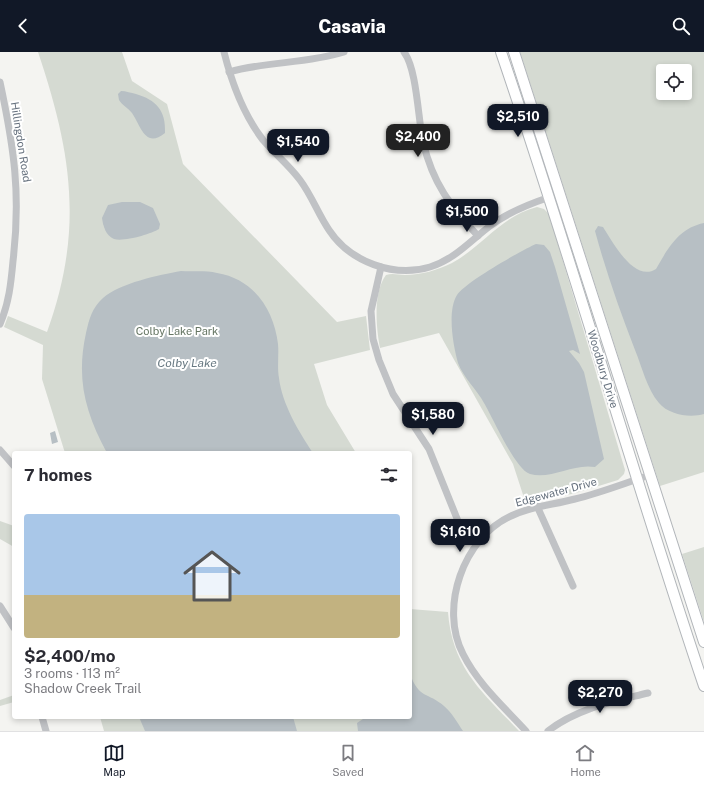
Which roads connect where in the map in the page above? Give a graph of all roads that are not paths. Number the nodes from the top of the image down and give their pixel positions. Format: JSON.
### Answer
{"nodes":[{"id":1,"x":224,"y":52,"type":"edge"},
{"id":2,"x":344,"y":52,"type":"edge"},
{"id":3,"x":404,"y":52,"type":"edge"},
{"id":4,"x":501,"y":52,"type":"edge"},
{"id":5,"x":514,"y":52,"type":"edge"},
{"id":6,"x":229,"y":72,"type":"junction"},
{"id":7,"x":0,"y":82,"type":"edge"},
{"id":8,"x":550,"y":197,"type":"junction"},
{"id":9,"x":478,"y":236,"type":"junction"},
{"id":10,"x":381,"y":267,"type":"junction"},
{"id":11,"x":0,"y":324,"type":"edge"},
{"id":12,"x":0,"y":450,"type":"edge"},
{"id":13,"x":12,"y":464,"type":"edge"},
{"id":14,"x":650,"y":475,"type":"junction"},
{"id":15,"x":637,"y":480,"type":"junction"},
{"id":16,"x":537,"y":506,"type":"junction"},
{"id":17,"x":479,"y":542,"type":"junction"},
{"id":18,"x":573,"y":586,"type":"dead end"},
{"id":19,"x":0,"y":606,"type":"edge"},
{"id":20,"x":12,"y":625,"type":"edge"},
{"id":21,"x":704,"y":642,"type":"edge"},
{"id":22,"x":704,"y":686,"type":"edge"},
{"id":23,"x":648,"y":692,"type":"dead end"},
{"id":24,"x":43,"y":719,"type":"edge"},
{"id":25,"x":46,"y":731,"type":"edge"},
{"id":26,"x":526,"y":731,"type":"edge"},
{"id":27,"x":548,"y":731,"type":"edge"}],
"edges":[{"from":1,"to":6,"type":"street"},
{"from":2,"to":6,"type":"street"},
{"from":3,"to":9,"type":"street"},
{"from":4,"to":8,"type":"main road","name":"Woodbury Drive"},
{"from":5,"to":14,"type":"main road","name":"Woodbury Drive"},
{"from":6,"to":10,"type":"street"},
{"from":7,"to":11,"type":"street","name":"Hillingdon Road"},
{"from":8,"to":9,"type":"street"},
{"from":8,"to":15,"type":"main road","name":"Woodbury Drive"},
{"from":9,"to":10,"type":"street"},
{"from":10,"to":17,"type":"street"},
{"from":12,"to":13,"type":"street"},
{"from":14,"to":15,"type":"street","name":"Edgewater Drive"},
{"from":14,"to":21,"type":"main road","name":"Woodbury Drive"},
{"from":15,"to":16,"type":"street","name":"Edgewater Drive"},
{"from":15,"to":22,"type":"main road","name":"Woodbury Drive"},
{"from":16,"to":17,"type":"street","name":"Edgewater Drive"},
{"from":16,"to":18,"type":"street"},
{"from":17,"to":26,"type":"street","name":"Edgewater Drive"},
{"from":19,"to":20,"type":"street"},
{"from":23,"to":27,"type":"street"},
{"from":24,"to":25,"type":"street"}]}
